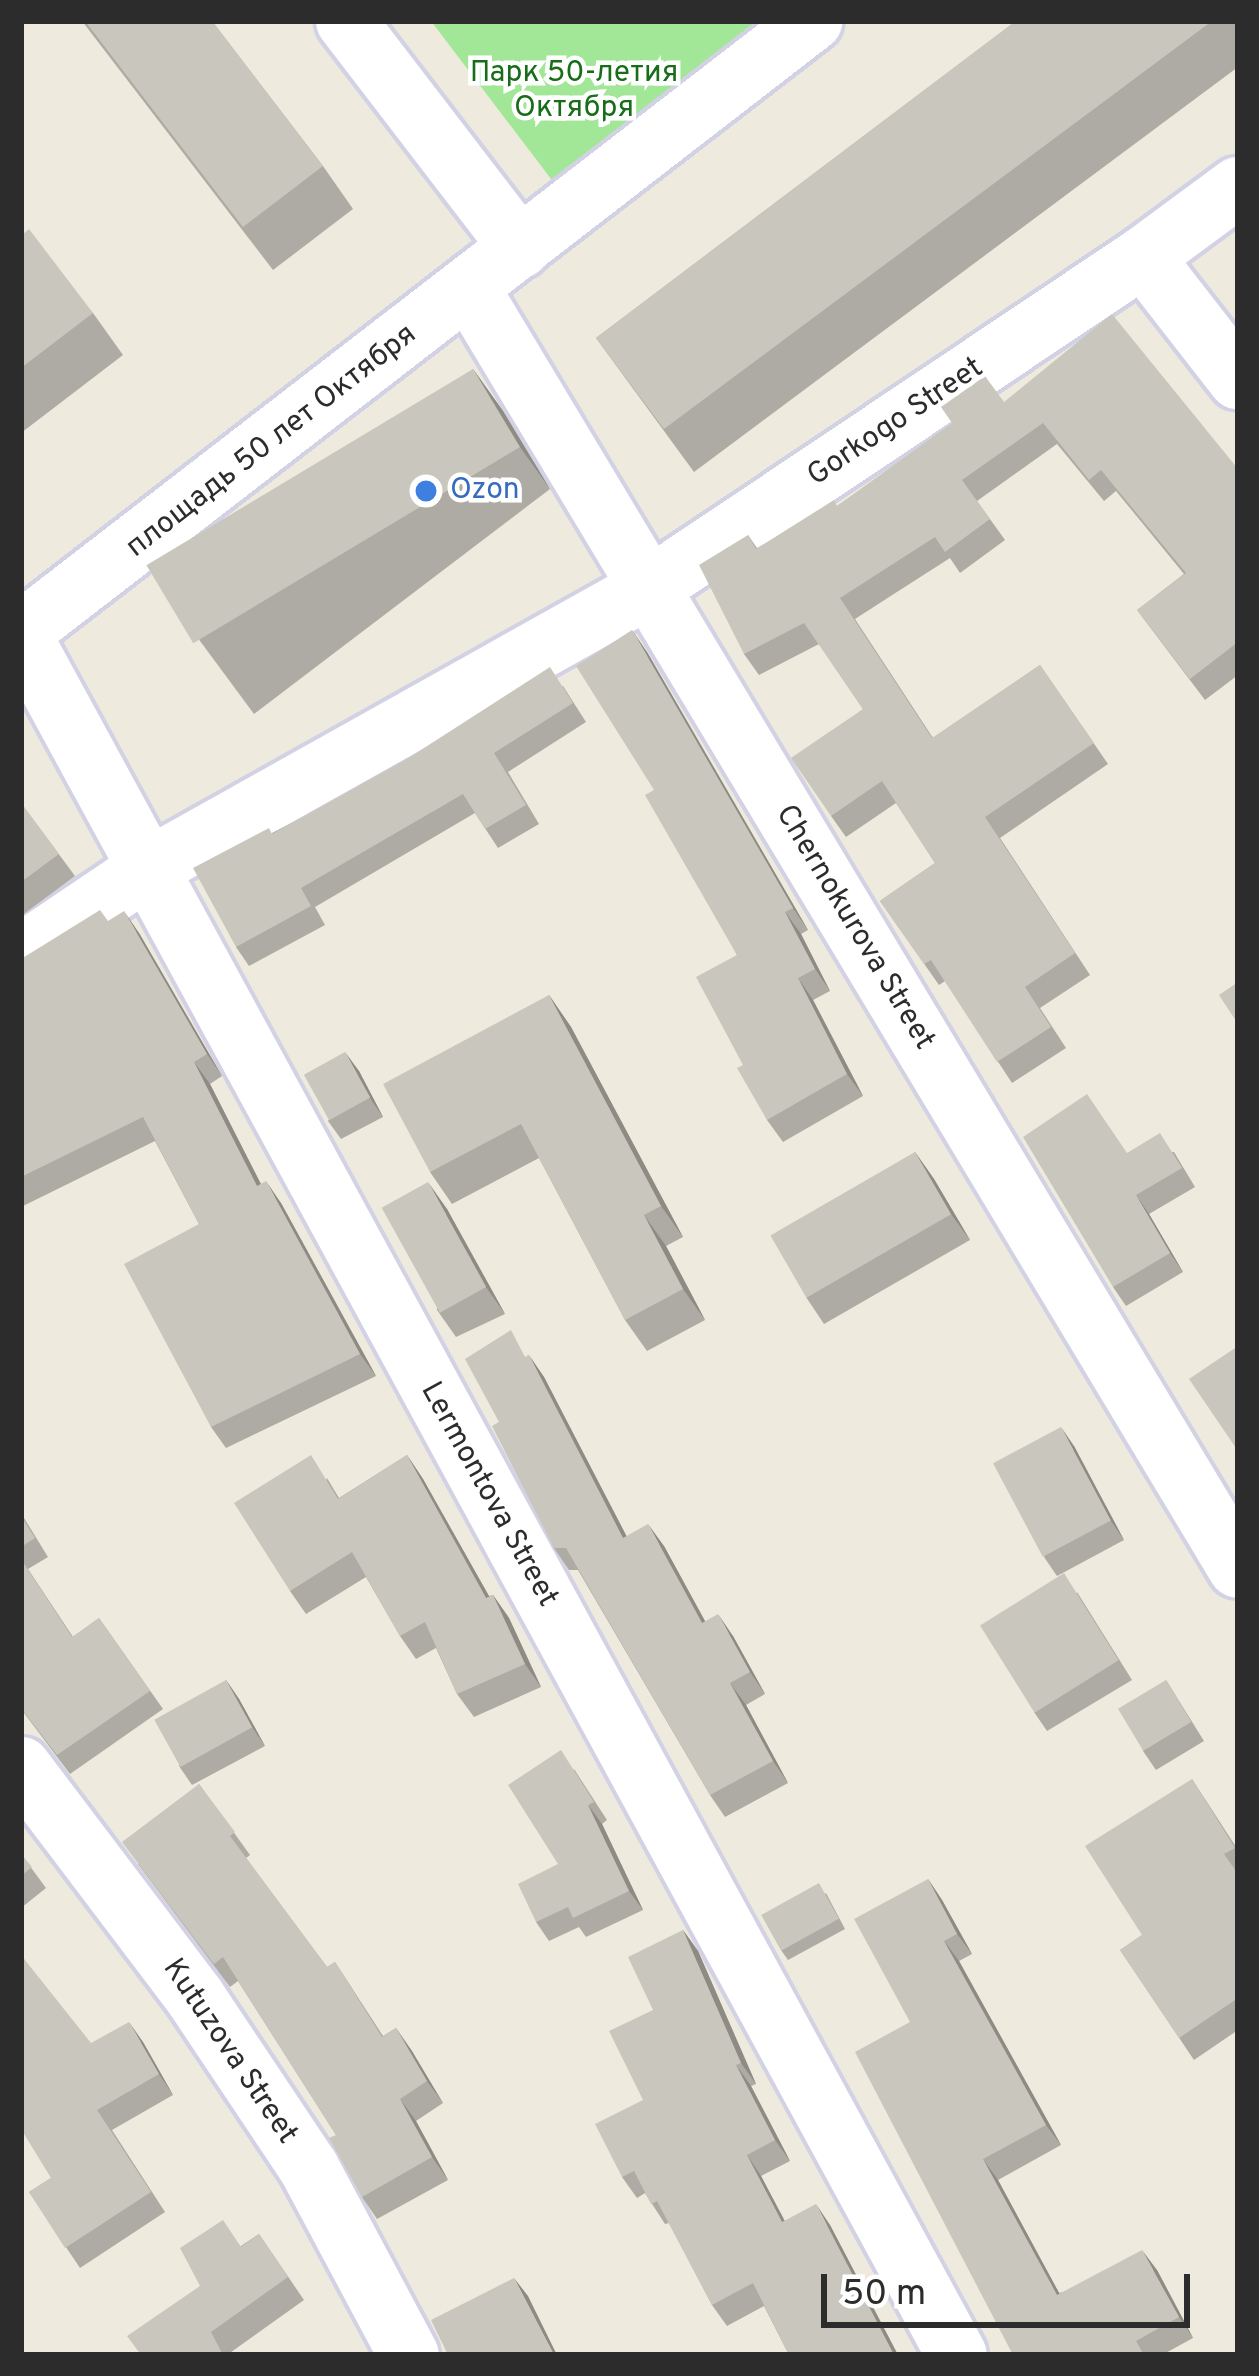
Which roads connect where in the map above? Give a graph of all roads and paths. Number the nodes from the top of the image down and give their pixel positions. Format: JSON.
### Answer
{"nodes":[{"id":1,"x":346,"y":21,"type":"edge"},
{"id":2,"x":812,"y":21,"type":"edge"},
{"id":3,"x":1238,"y":187,"type":"edge"},
{"id":4,"x":520,"y":248,"type":"junction"},
{"id":5,"x":1143,"y":257,"type":"junction"},
{"id":6,"x":469,"y":289,"type":"junction"},
{"id":7,"x":1238,"y":379,"type":"edge"},
{"id":8,"x":649,"y":588,"type":"junction"},
{"id":9,"x":21,"y":634,"type":"edge"},
{"id":10,"x":147,"y":869,"type":"junction"},
{"id":11,"x":21,"y":954,"type":"edge"},
{"id":12,"x":1238,"y":1568,"type":"edge"},
{"id":13,"x":21,"y":1767,"type":"edge"},
{"id":14,"x":409,"y":2355,"type":"edge"},
{"id":15,"x":957,"y":2355,"type":"edge"}],
"edges":[{"from":1,"to":4,"type":"street"},
{"from":2,"to":4,"type":"street","name":"площадь 50 лет Октября"},
{"from":3,"to":5,"type":"street","name":"Gorkogo Street"},
{"from":4,"to":6,"type":"street","name":"площадь 50 лет Октября"},
{"from":5,"to":7,"type":"street"},
{"from":5,"to":8,"type":"street","name":"Gorkogo Street"},
{"from":6,"to":8,"type":"street","name":"Chernokurova Street"},
{"from":6,"to":9,"type":"street","name":"площадь 50 лет Октября"},
{"from":8,"to":10,"type":"street","name":"Gorkogo Street"},
{"from":8,"to":12,"type":"street","name":"Chernokurova Street"},
{"from":9,"to":10,"type":"street","name":"Lermontova Street"},
{"from":10,"to":11,"type":"street","name":"Gorkogo Street"},
{"from":10,"to":15,"type":"street","name":"Lermontova Street"},
{"from":13,"to":14,"type":"street","name":"Kutuzova Street"}]}
